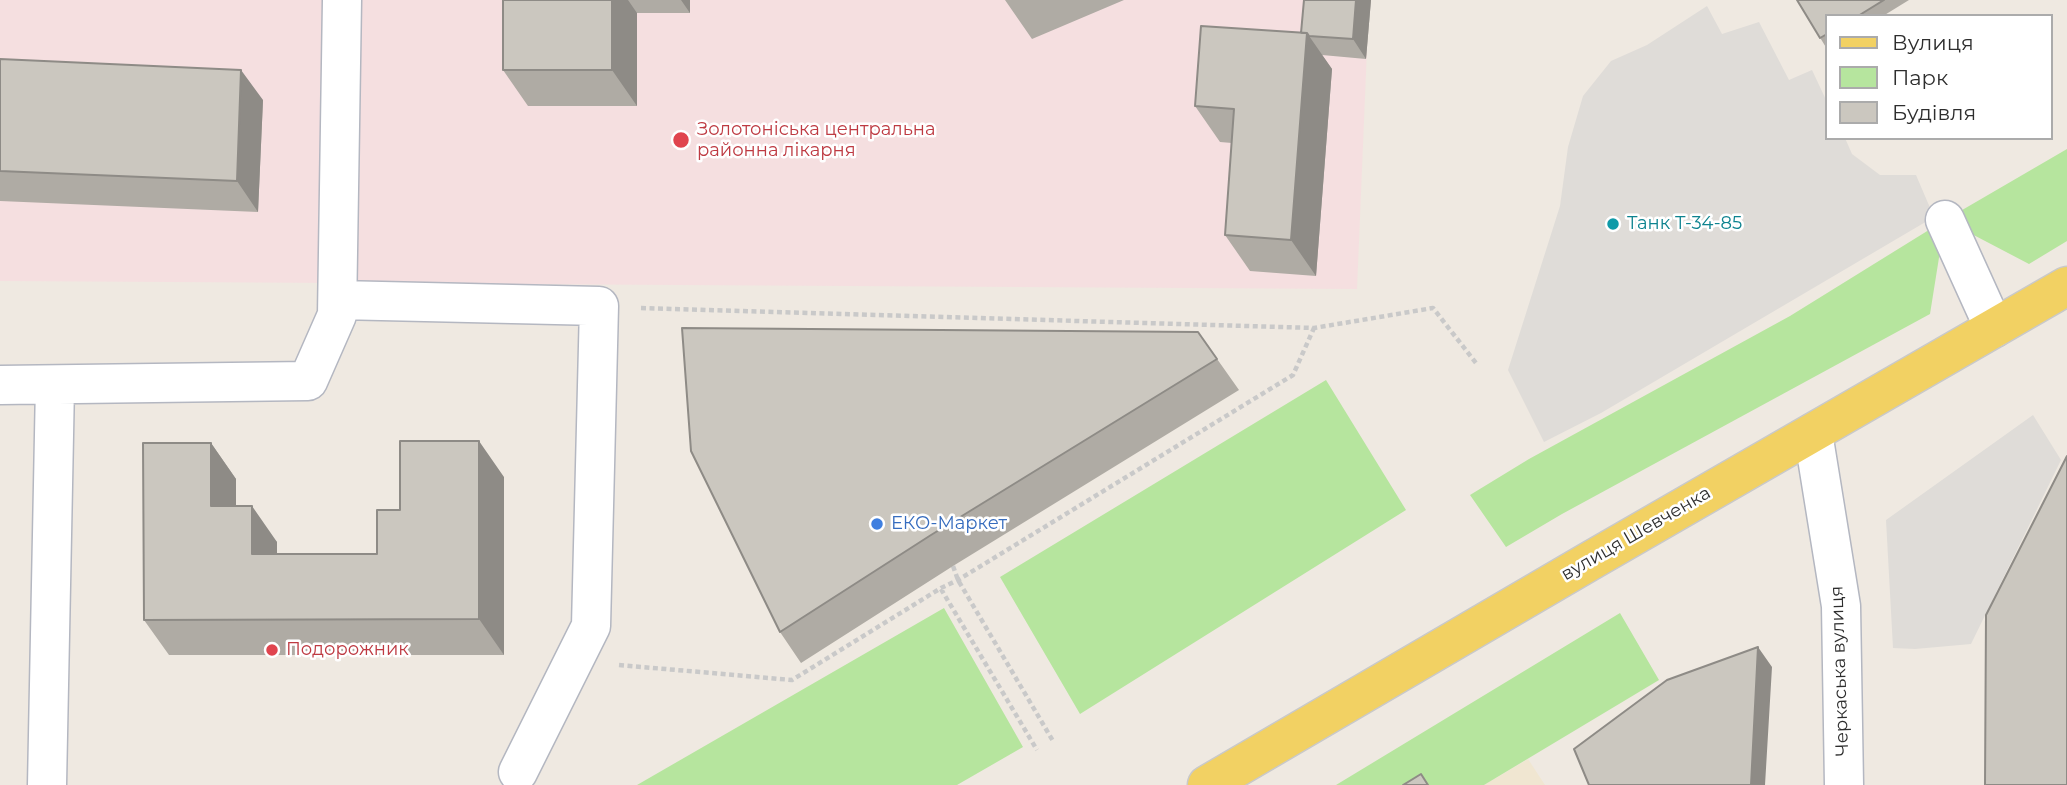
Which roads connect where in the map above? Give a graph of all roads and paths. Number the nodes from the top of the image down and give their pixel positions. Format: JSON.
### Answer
{"nodes":[{"id":1,"x":311,"y":0,"type":"edge"},
{"id":2,"x":342,"y":17,"type":"edge"},
{"id":3,"x":1945,"y":220,"type":"dead end"},
{"id":4,"x":2067,"y":286,"type":"edge"},
{"id":5,"x":338,"y":300,"type":"junction"},
{"id":6,"x":599,"y":306,"type":"junction"},
{"id":7,"x":1314,"y":328,"type":"junction"},
{"id":8,"x":1994,"y":328,"type":"junction"},
{"id":9,"x":1476,"y":363,"type":"dead end"},
{"id":10,"x":55,"y":385,"type":"junction"},
{"id":11,"x":0,"y":386,"type":"edge"},
{"id":12,"x":1812,"y":432,"type":"junction"},
{"id":13,"x":953,"y":566,"type":"dead end"},
{"id":14,"x":958,"y":580,"type":"junction"},
{"id":15,"x":941,"y":588,"type":"junction"},
{"id":16,"x":573,"y":662,"type":"junction"},
{"id":17,"x":1053,"y":741,"type":"dead end"},
{"id":18,"x":1037,"y":750,"type":"dead end"},
{"id":19,"x":518,"y":772,"type":"dead end"},
{"id":20,"x":47,"y":785,"type":"edge"},
{"id":21,"x":1206,"y":785,"type":"edge"},
{"id":22,"x":1844,"y":785,"type":"edge"}],
"edges":[{"from":1,"to":2,"type":"street"},
{"from":2,"to":5,"type":"street"},
{"from":3,"to":8,"type":"street"},
{"from":4,"to":8,"type":"main road","name":"вулиця Шевченка"},
{"from":5,"to":6,"type":"street"},
{"from":5,"to":10,"type":"street"},
{"from":6,"to":7,"type":"path"},
{"from":6,"to":16,"type":"street"},
{"from":7,"to":9,"type":"path"},
{"from":7,"to":14,"type":"path"},
{"from":8,"to":12,"type":"main road","name":"вулиця Шевченка"},
{"from":10,"to":11,"type":"street"},
{"from":10,"to":20,"type":"street"},
{"from":12,"to":21,"type":"main road","name":"вулиця Шевченка"},
{"from":12,"to":22,"type":"street","name":"Черкаська вулиця"},
{"from":13,"to":14,"type":"path"},
{"from":14,"to":15,"type":"path"},
{"from":14,"to":17,"type":"path"},
{"from":15,"to":16,"type":"path"},
{"from":15,"to":18,"type":"path"},
{"from":16,"to":19,"type":"street"}]}
